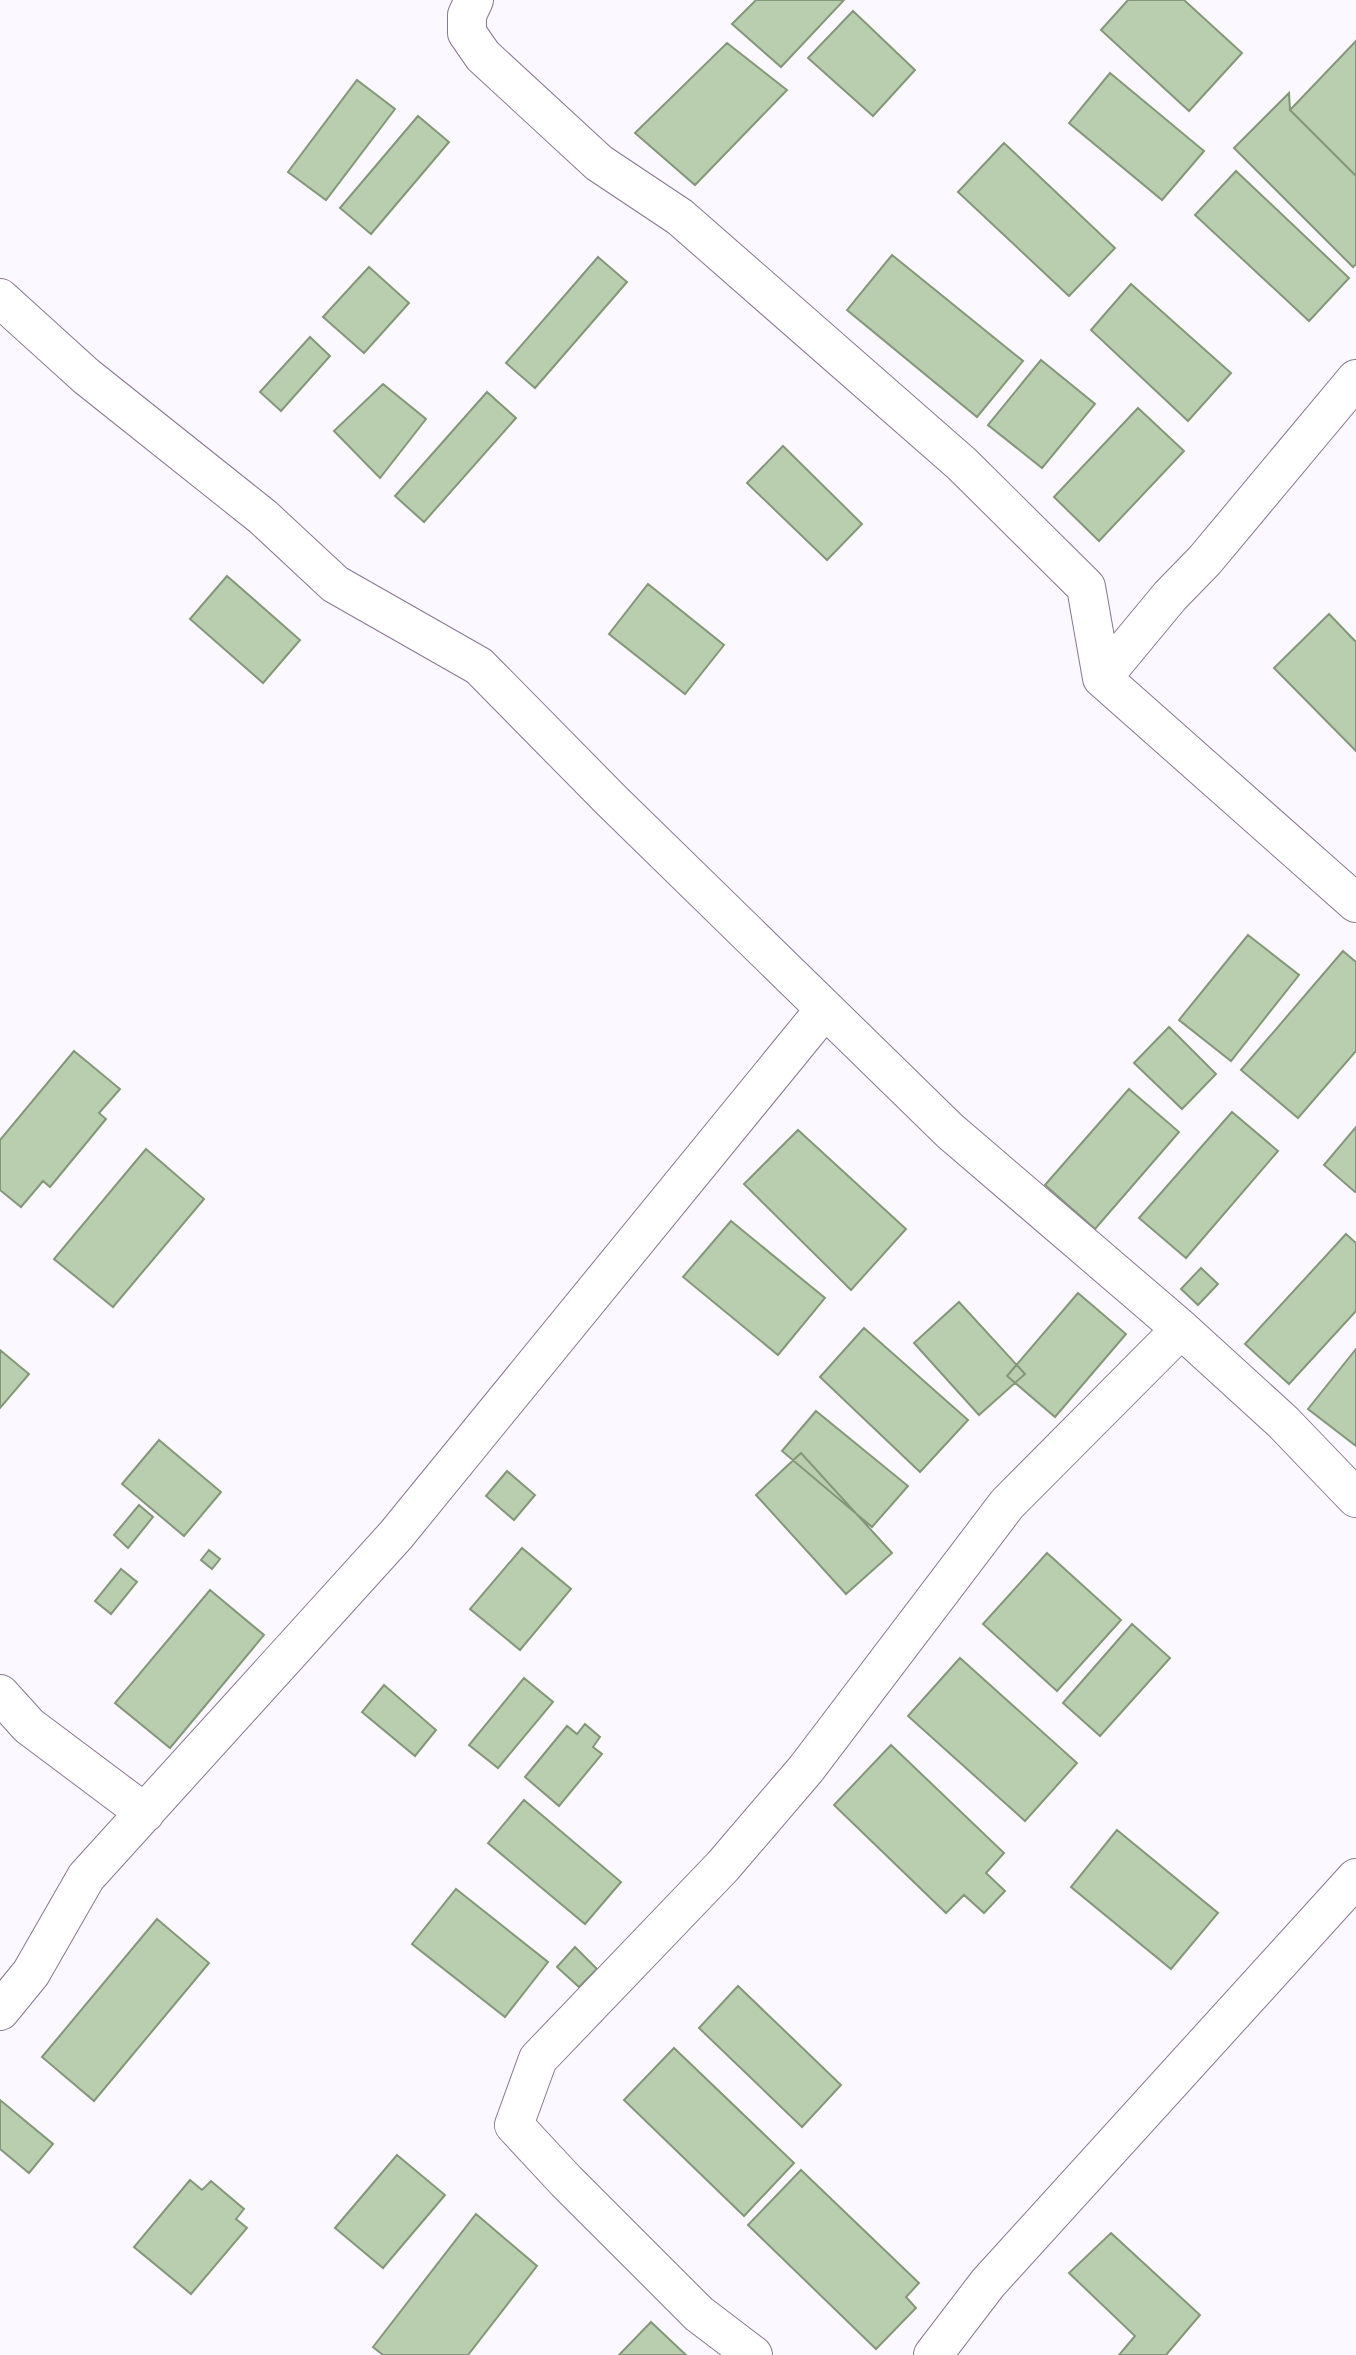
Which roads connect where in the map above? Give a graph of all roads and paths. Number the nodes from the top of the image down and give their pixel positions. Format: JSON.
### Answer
{"nodes":[{"id":1,"x":474,"y":0,"type":"edge"},
{"id":2,"x":0,"y":298,"type":"edge"},
{"id":3,"x":1356,"y":379,"type":"edge"},
{"id":4,"x":1102,"y":678,"type":"junction"},
{"id":5,"x":1356,"y":903,"type":"edge"},
{"id":6,"x":825,"y":1009,"type":"junction"},
{"id":7,"x":1181,"y":1329,"type":"junction"},
{"id":8,"x":1356,"y":1498,"type":"edge"},
{"id":9,"x":0,"y":1694,"type":"edge"},
{"id":10,"x":145,"y":1813,"type":"junction"},
{"id":11,"x":1356,"y":1878,"type":"edge"},
{"id":12,"x":0,"y":2011,"type":"edge"},
{"id":13,"x":753,"y":2355,"type":"edge"},
{"id":14,"x":933,"y":2355,"type":"edge"}],
"edges":[{"from":1,"to":4,"type":"street"},
{"from":2,"to":6,"type":"street"},
{"from":3,"to":4,"type":"street"},
{"from":4,"to":5,"type":"street"},
{"from":6,"to":7,"type":"street"},
{"from":6,"to":10,"type":"street"},
{"from":7,"to":8,"type":"street"},
{"from":7,"to":13,"type":"street"},
{"from":9,"to":10,"type":"street"},
{"from":10,"to":12,"type":"street"},
{"from":11,"to":14,"type":"street"}]}
